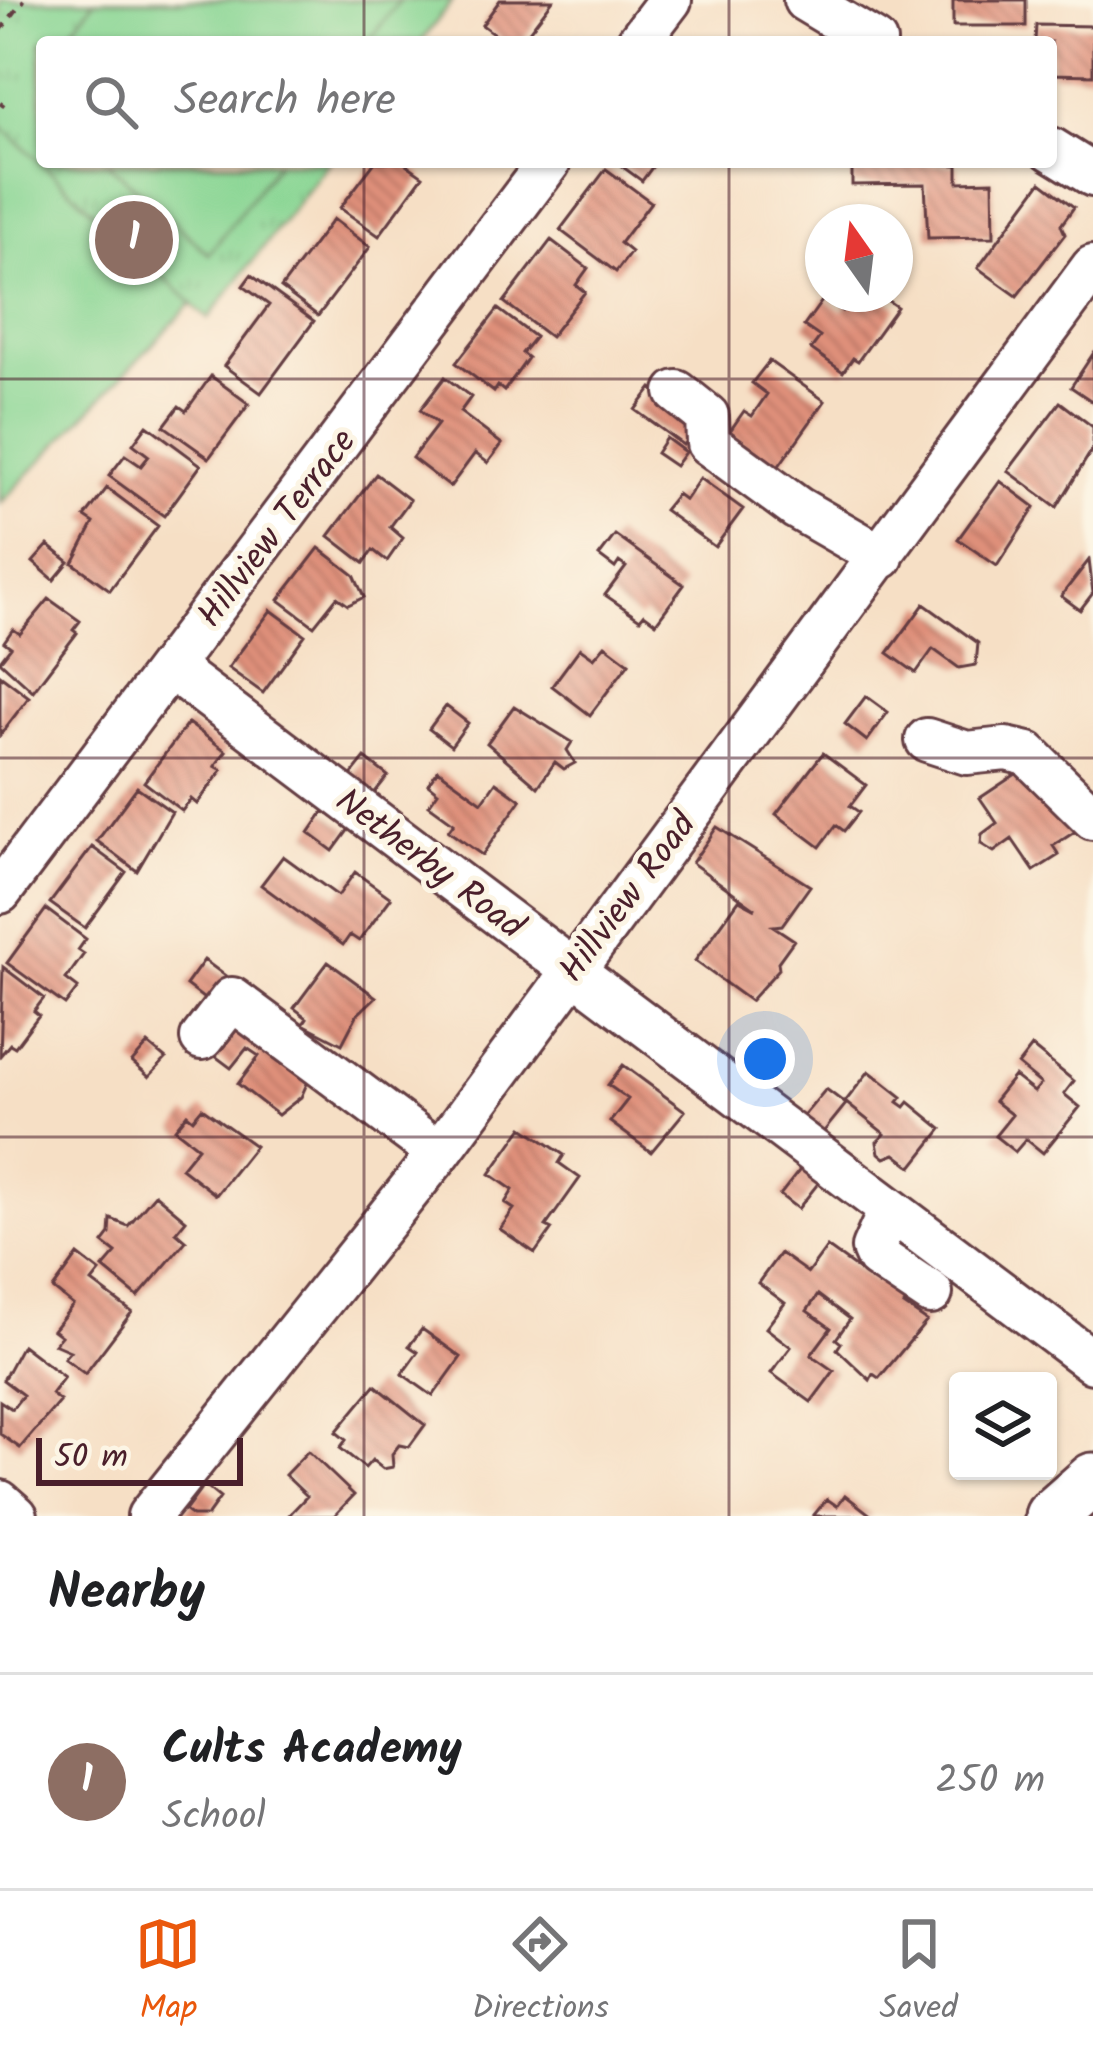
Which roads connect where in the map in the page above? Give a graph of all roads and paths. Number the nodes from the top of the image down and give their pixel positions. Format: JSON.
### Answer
{"nodes":[{"id":1,"x":24,"y":0,"type":"edge"},
{"id":2,"x":670,"y":0,"type":"edge"},
{"id":3,"x":805,"y":0,"type":"edge"},
{"id":4,"x":0,"y":32,"type":"edge"},
{"id":5,"x":643,"y":36,"type":"edge"},
{"id":6,"x":864,"y":36,"type":"edge"},
{"id":7,"x":1057,"y":153,"type":"edge"},
{"id":8,"x":544,"y":168,"type":"edge"},
{"id":9,"x":1093,"y":175,"type":"edge"},
{"id":10,"x":1093,"y":267,"type":"edge"},
{"id":11,"x":677,"y":392,"type":"dead end"},
{"id":12,"x":882,"y":557,"type":"junction"},
{"id":13,"x":170,"y":667,"type":"junction"},
{"id":14,"x":927,"y":740,"type":"dead end"},
{"id":15,"x":1093,"y":818,"type":"edge"},
{"id":16,"x":0,"y":892,"type":"edge"},
{"id":17,"x":571,"y":968,"type":"junction"},
{"id":18,"x":202,"y":1039,"type":"dead end"},
{"id":19,"x":439,"y":1153,"type":"junction"},
{"id":20,"x":890,"y":1210,"type":"junction"},
{"id":21,"x":931,"y":1292,"type":"dead end"},
{"id":22,"x":1093,"y":1362,"type":"edge"},
{"id":23,"x":0,"y":1502,"type":"edge"},
{"id":24,"x":16,"y":1516,"type":"edge"},
{"id":25,"x":149,"y":1516,"type":"edge"}],
"edges":[{"from":1,"to":4,"type":"path"},
{"from":2,"to":5,"type":"street"},
{"from":3,"to":6,"type":"street"},
{"from":7,"to":9,"type":"street"},
{"from":8,"to":13,"type":"street","name":"Hillview Terrace"},
{"from":10,"to":12,"type":"street","name":"Hillview Road"},
{"from":11,"to":12,"type":"street"},
{"from":12,"to":17,"type":"street","name":"Hillview Road"},
{"from":13,"to":16,"type":"street","name":"Hillview Terrace"},
{"from":13,"to":17,"type":"street","name":"Netherby Road"},
{"from":14,"to":15,"type":"street"},
{"from":17,"to":19,"type":"street","name":"Hillview Road"},
{"from":17,"to":20,"type":"street","name":"Netherby Road"},
{"from":18,"to":19,"type":"street"},
{"from":19,"to":25,"type":"street","name":"Hillview Road"},
{"from":20,"to":21,"type":"street"},
{"from":20,"to":22,"type":"street","name":"Netherby Road"},
{"from":23,"to":24,"type":"street"}]}
